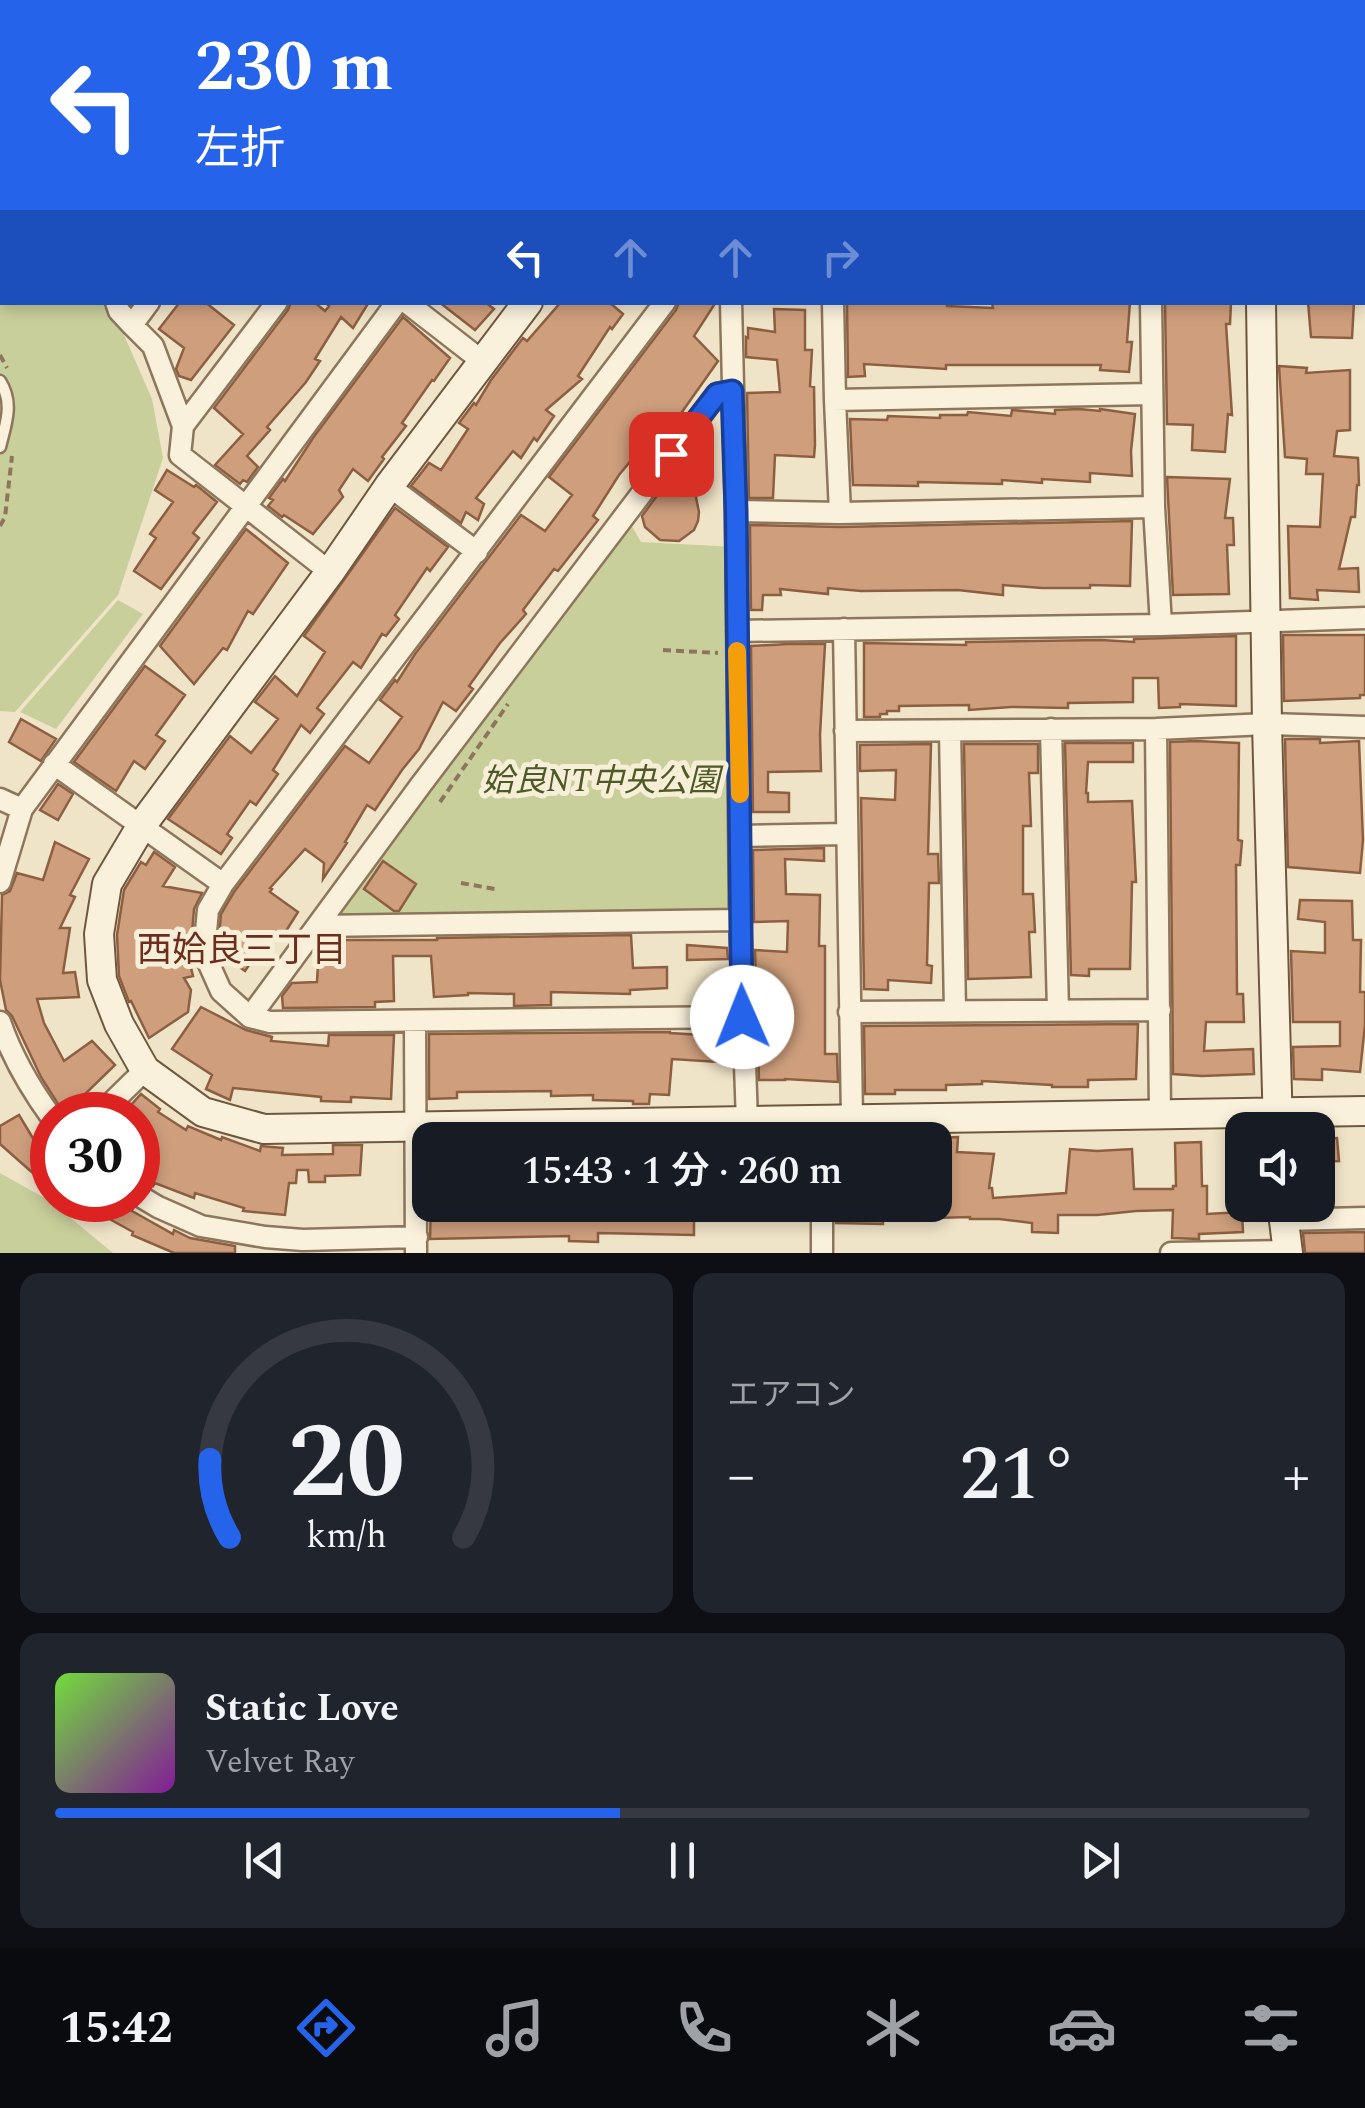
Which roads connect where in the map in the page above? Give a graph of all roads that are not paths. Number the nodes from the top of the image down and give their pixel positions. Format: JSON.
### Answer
{"nodes":[{"id":1,"x":117,"y":305,"type":"edge"},
{"id":2,"x":147,"y":305,"type":"edge"},
{"id":3,"x":274,"y":305,"type":"edge"},
{"id":4,"x":396,"y":305,"type":"edge"},
{"id":5,"x":410,"y":305,"type":"edge"},
{"id":6,"x":526,"y":305,"type":"edge"},
{"id":7,"x":663,"y":305,"type":"edge"},
{"id":8,"x":731,"y":305,"type":"edge"},
{"id":9,"x":834,"y":305,"type":"edge"},
{"id":10,"x":1151,"y":305,"type":"edge"},
{"id":11,"x":1261,"y":305,"type":"edge"},
{"id":12,"x":132,"y":325,"type":"junction"},
{"id":13,"x":482,"y":361,"type":"junction"},
{"id":14,"x":0,"y":380,"type":"edge"},
{"id":15,"x":732,"y":391,"type":"junction"},
{"id":16,"x":1152,"y":394,"type":"junction"},
{"id":17,"x":834,"y":400,"type":"junction"},
{"id":18,"x":183,"y":426,"type":"junction"},
{"id":19,"x":0,"y":447,"type":"edge"},
{"id":20,"x":389,"y":486,"type":"junction"},
{"id":21,"x":245,"y":507,"type":"junction"},
{"id":22,"x":1154,"y":507,"type":"junction"},
{"id":23,"x":736,"y":511,"type":"junction"},
{"id":24,"x":840,"y":514,"type":"junction"},
{"id":25,"x":477,"y":552,"type":"junction"},
{"id":26,"x":330,"y":572,"type":"junction"},
{"id":27,"x":1365,"y":618,"type":"edge"},
{"id":28,"x":1267,"y":620,"type":"junction"},
{"id":29,"x":1161,"y":625,"type":"junction"},
{"id":30,"x":844,"y":629,"type":"junction"},
{"id":31,"x":737,"y":631,"type":"junction"},
{"id":32,"x":1268,"y":724,"type":"junction"},
{"id":33,"x":1365,"y":727,"type":"edge"},
{"id":34,"x":1051,"y":729,"type":"junction"},
{"id":35,"x":1156,"y":729,"type":"junction"},
{"id":36,"x":845,"y":731,"type":"junction"},
{"id":37,"x":950,"y":732,"type":"junction"},
{"id":38,"x":54,"y":764,"type":"junction"},
{"id":39,"x":0,"y":798,"type":"edge"},
{"id":40,"x":22,"y":810,"type":"junction"},
{"id":41,"x":142,"y":825,"type":"junction"},
{"id":42,"x":846,"y":834,"type":"junction"},
{"id":43,"x":740,"y":836,"type":"junction"},
{"id":44,"x":0,"y":882,"type":"edge"},
{"id":45,"x":223,"y":884,"type":"junction"},
{"id":46,"x":740,"y":920,"type":"junction"},
{"id":47,"x":318,"y":926,"type":"junction"},
{"id":48,"x":1058,"y":1010,"type":"junction"},
{"id":49,"x":1160,"y":1010,"type":"junction"},
{"id":50,"x":955,"y":1011,"type":"junction"},
{"id":51,"x":849,"y":1012,"type":"junction"},
{"id":52,"x":250,"y":1017,"type":"junction"},
{"id":53,"x":742,"y":1017,"type":"junction"},
{"id":54,"x":0,"y":1022,"type":"edge"},
{"id":55,"x":416,"y":1022,"type":"junction"},
{"id":56,"x":7,"y":1062,"type":"edge"},
{"id":57,"x":145,"y":1070,"type":"junction"},
{"id":58,"x":32,"y":1092,"type":"edge"},
{"id":59,"x":123,"y":1092,"type":"edge"},
{"id":60,"x":1365,"y":1111,"type":"edge"},
{"id":61,"x":1278,"y":1112,"type":"edge"},
{"id":62,"x":1160,"y":1113,"type":"junction"},
{"id":63,"x":1335,"y":1115,"type":"edge"},
{"id":64,"x":852,"y":1118,"type":"junction"},
{"id":65,"x":1225,"y":1118,"type":"edge"},
{"id":66,"x":416,"y":1122,"type":"edge"},
{"id":67,"x":747,"y":1122,"type":"edge"},
{"id":68,"x":842,"y":1122,"type":"edge"},
{"id":69,"x":412,"y":1128,"type":"edge"},
{"id":70,"x":160,"y":1209,"type":"edge"},
{"id":71,"x":1335,"y":1216,"type":"edge"},
{"id":72,"x":1365,"y":1218,"type":"edge"},
{"id":73,"x":822,"y":1222,"type":"edge"},
{"id":74,"x":1284,"y":1222,"type":"edge"},
{"id":75,"x":416,"y":1245,"type":"edge"},
{"id":76,"x":304,"y":1246,"type":"edge"},
{"id":77,"x":1288,"y":1252,"type":"edge"},
{"id":78,"x":822,"y":1253,"type":"edge"},
{"id":79,"x":1171,"y":1253,"type":"edge"}],
"edges":[{"from":1,"to":12,"type":"street"},
{"from":2,"to":12,"type":"street"},
{"from":3,"to":18,"type":"street"},
{"from":4,"to":21,"type":"street"},
{"from":5,"to":13,"type":"street"},
{"from":6,"to":13,"type":"street"},
{"from":7,"to":25,"type":"street"},
{"from":8,"to":15,"type":"street"},
{"from":9,"to":17,"type":"street"},
{"from":10,"to":16,"type":"street"},
{"from":11,"to":28,"type":"street"},
{"from":12,"to":18,"type":"street"},
{"from":13,"to":20,"type":"street"},
{"from":14,"to":19,"type":"lane"},
{"from":15,"to":23,"type":"street"},
{"from":15,"to":47,"type":"street"},
{"from":16,"to":17,"type":"street"},
{"from":16,"to":22,"type":"street"},
{"from":17,"to":24,"type":"street"},
{"from":18,"to":21,"type":"street"},
{"from":20,"to":25,"type":"street"},
{"from":20,"to":26,"type":"street"},
{"from":21,"to":26,"type":"street"},
{"from":21,"to":38,"type":"street"},
{"from":22,"to":24,"type":"street"},
{"from":22,"to":29,"type":"street"},
{"from":23,"to":24,"type":"street"},
{"from":23,"to":31,"type":"street"},
{"from":25,"to":45,"type":"street"},
{"from":26,"to":41,"type":"street"},
{"from":27,"to":28,"type":"street"},
{"from":28,"to":29,"type":"street"},
{"from":28,"to":32,"type":"street"},
{"from":29,"to":30,"type":"street"},
{"from":30,"to":31,"type":"street"},
{"from":30,"to":36,"type":"street"},
{"from":31,"to":43,"type":"street"},
{"from":32,"to":33,"type":"street"},
{"from":32,"to":35,"type":"street"},
{"from":32,"to":61,"type":"street"},
{"from":34,"to":35,"type":"street"},
{"from":34,"to":37,"type":"street"},
{"from":34,"to":48,"type":"street"},
{"from":35,"to":49,"type":"street"},
{"from":36,"to":37,"type":"street"},
{"from":36,"to":42,"type":"street"},
{"from":37,"to":50,"type":"street"},
{"from":38,"to":40,"type":"street"},
{"from":38,"to":41,"type":"street"},
{"from":39,"to":40,"type":"street"},
{"from":40,"to":44,"type":"street"},
{"from":41,"to":45,"type":"street"},
{"from":41,"to":57,"type":"street"},
{"from":42,"to":43,"type":"street"},
{"from":42,"to":51,"type":"street"},
{"from":43,"to":46,"type":"street"},
{"from":45,"to":52,"type":"street"},
{"from":46,"to":47,"type":"street"},
{"from":46,"to":53,"type":"street"},
{"from":47,"to":52,"type":"street"},
{"from":48,"to":49,"type":"street"},
{"from":48,"to":50,"type":"street"},
{"from":49,"to":62,"type":"street"},
{"from":50,"to":51,"type":"street"},
{"from":51,"to":64,"type":"street"},
{"from":52,"to":55,"type":"street"},
{"from":53,"to":55,"type":"street"},
{"from":53,"to":67,"type":"street"},
{"from":54,"to":56,"type":"street"},
{"from":55,"to":66,"type":"street"},
{"from":56,"to":58,"type":"street"},
{"from":57,"to":59,"type":"street"},
{"from":57,"to":69,"type":"street"},
{"from":60,"to":63,"type":"street"},
{"from":62,"to":64,"type":"street"},
{"from":62,"to":65,"type":"street"},
{"from":64,"to":68,"type":"street"},
{"from":70,"to":76,"type":"street"},
{"from":71,"to":72,"type":"street"},
{"from":73,"to":78,"type":"street"},
{"from":74,"to":77,"type":"street"},
{"from":75,"to":76,"type":"street"},
{"from":77,"to":79,"type":"street"}]}
